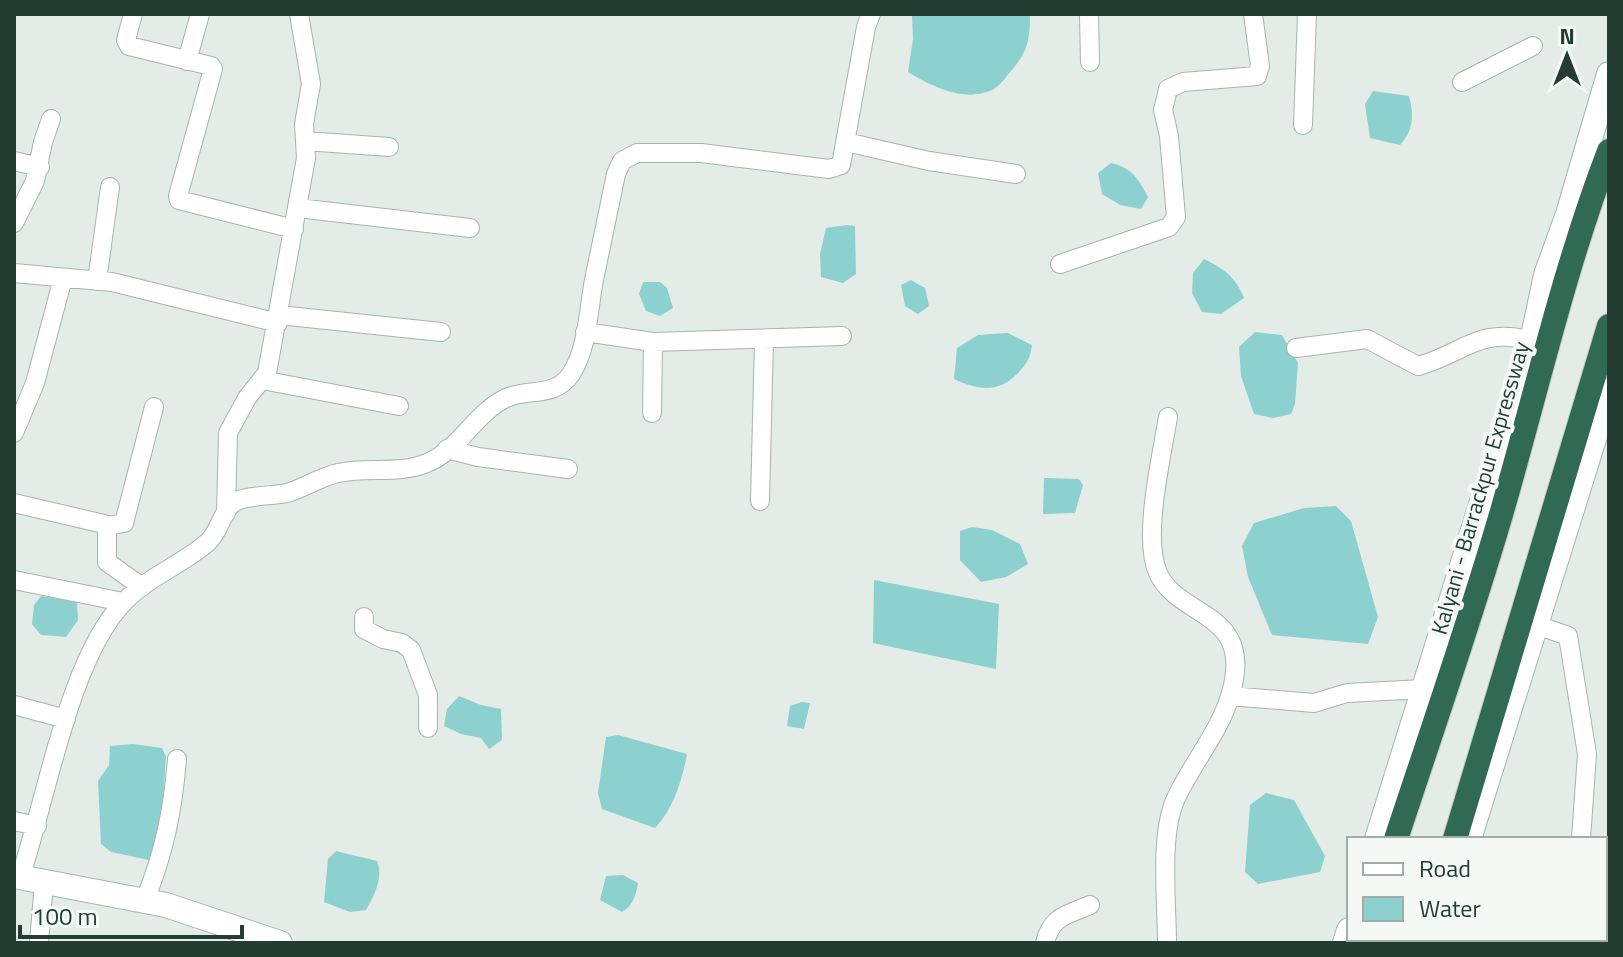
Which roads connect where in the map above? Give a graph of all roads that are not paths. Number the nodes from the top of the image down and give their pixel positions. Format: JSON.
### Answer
{"nodes":[{"id":1,"x":133,"y":14,"type":"edge"},
{"id":2,"x":200,"y":14,"type":"edge"},
{"id":3,"x":299,"y":14,"type":"edge"},
{"id":4,"x":871,"y":14,"type":"edge"},
{"id":5,"x":1089,"y":14,"type":"edge"},
{"id":6,"x":1253,"y":14,"type":"edge"},
{"id":7,"x":1307,"y":14,"type":"edge"},
{"id":8,"x":1533,"y":46,"type":"dead end"},
{"id":9,"x":187,"y":61,"type":"junction"},
{"id":10,"x":1090,"y":62,"type":"dead end"},
{"id":11,"x":1609,"y":74,"type":"edge"},
{"id":12,"x":1462,"y":82,"type":"dead end"},
{"id":13,"x":51,"y":119,"type":"dead end"},
{"id":14,"x":1303,"y":125,"type":"dead end"},
{"id":15,"x":305,"y":141,"type":"junction"},
{"id":16,"x":846,"y":142,"type":"junction"},
{"id":17,"x":389,"y":147,"type":"dead end"},
{"id":18,"x":1609,"y":151,"type":"edge"},
{"id":19,"x":14,"y":161,"type":"edge"},
{"id":20,"x":40,"y":167,"type":"junction"},
{"id":21,"x":1016,"y":174,"type":"dead end"},
{"id":22,"x":110,"y":187,"type":"dead end"},
{"id":23,"x":298,"y":208,"type":"junction"},
{"id":24,"x":14,"y":223,"type":"edge"},
{"id":25,"x":470,"y":228,"type":"dead end"},
{"id":26,"x":294,"y":229,"type":"junction"},
{"id":27,"x":1060,"y":264,"type":"dead end"},
{"id":28,"x":14,"y":273,"type":"edge"},
{"id":29,"x":63,"y":278,"type":"junction"},
{"id":30,"x":97,"y":281,"type":"junction"},
{"id":31,"x":278,"y":319,"type":"junction"},
{"id":32,"x":1609,"y":326,"type":"edge"},
{"id":33,"x":441,"y":332,"type":"dead end"},
{"id":34,"x":585,"y":332,"type":"junction"},
{"id":35,"x":842,"y":336,"type":"dead end"},
{"id":36,"x":764,"y":339,"type":"junction"},
{"id":37,"x":1532,"y":341,"type":"junction"},
{"id":38,"x":653,"y":342,"type":"junction"},
{"id":39,"x":1296,"y":348,"type":"dead end"},
{"id":40,"x":262,"y":380,"type":"junction"},
{"id":41,"x":1609,"y":391,"type":"edge"},
{"id":42,"x":399,"y":406,"type":"dead end"},
{"id":43,"x":154,"y":407,"type":"dead end"},
{"id":44,"x":652,"y":413,"type":"dead end"},
{"id":45,"x":1168,"y":417,"type":"dead end"},
{"id":46,"x":14,"y":433,"type":"edge"},
{"id":47,"x":447,"y":449,"type":"junction"},
{"id":48,"x":568,"y":469,"type":"dead end"},
{"id":49,"x":760,"y":501,"type":"dead end"},
{"id":50,"x":14,"y":503,"type":"edge"},
{"id":51,"x":226,"y":513,"type":"junction"},
{"id":52,"x":107,"y":526,"type":"junction"},
{"id":53,"x":14,"y":580,"type":"edge"},
{"id":54,"x":142,"y":587,"type":"junction"},
{"id":55,"x":123,"y":602,"type":"junction"},
{"id":56,"x":364,"y":617,"type":"dead end"},
{"id":57,"x":1537,"y":625,"type":"junction"},
{"id":58,"x":1424,"y":689,"type":"junction"},
{"id":59,"x":1230,"y":696,"type":"junction"},
{"id":60,"x":14,"y":705,"type":"edge"},
{"id":61,"x":66,"y":719,"type":"junction"},
{"id":62,"x":428,"y":728,"type":"dead end"},
{"id":63,"x":177,"y":759,"type":"dead end"},
{"id":64,"x":14,"y":821,"type":"edge"},
{"id":65,"x":37,"y":826,"type":"junction"},
{"id":66,"x":1378,"y":837,"type":"edge"},
{"id":67,"x":1397,"y":837,"type":"edge"},
{"id":68,"x":1456,"y":837,"type":"edge"},
{"id":69,"x":1470,"y":837,"type":"edge"},
{"id":70,"x":1581,"y":837,"type":"edge"},
{"id":71,"x":26,"y":879,"type":"edge"},
{"id":72,"x":145,"y":900,"type":"junction"},
{"id":73,"x":1090,"y":905,"type":"dead end"},
{"id":74,"x":39,"y":943,"type":"edge"},
{"id":75,"x":280,"y":943,"type":"edge"},
{"id":76,"x":1045,"y":943,"type":"edge"},
{"id":77,"x":1167,"y":943,"type":"edge"}],
"edges":[{"from":1,"to":9,"type":"street"},
{"from":2,"to":9,"type":"street"},
{"from":3,"to":15,"type":"street"},
{"from":4,"to":16,"type":"street"},
{"from":5,"to":10,"type":"street"},
{"from":6,"to":27,"type":"street"},
{"from":7,"to":14,"type":"street"},
{"from":8,"to":12,"type":"street"},
{"from":9,"to":26,"type":"street"},
{"from":11,"to":37,"type":"street"},
{"from":13,"to":20,"type":"street"},
{"from":15,"to":17,"type":"street"},
{"from":15,"to":23,"type":"street"},
{"from":16,"to":21,"type":"street"},
{"from":16,"to":34,"type":"street"},
{"from":18,"to":67,"type":"highway","name":"Kalyani - Barrackpur Expressway"},
{"from":19,"to":20,"type":"street"},
{"from":20,"to":24,"type":"street"},
{"from":22,"to":30,"type":"street"},
{"from":23,"to":25,"type":"street"},
{"from":23,"to":26,"type":"street"},
{"from":26,"to":31,"type":"street"},
{"from":28,"to":29,"type":"street"},
{"from":29,"to":30,"type":"street"},
{"from":29,"to":46,"type":"street"},
{"from":30,"to":31,"type":"street"},
{"from":31,"to":33,"type":"street"},
{"from":31,"to":40,"type":"street"},
{"from":32,"to":68,"type":"highway"},
{"from":34,"to":38,"type":"street"},
{"from":34,"to":47,"type":"street"},
{"from":35,"to":36,"type":"street"},
{"from":36,"to":38,"type":"street"},
{"from":36,"to":49,"type":"street"},
{"from":37,"to":39,"type":"street"},
{"from":37,"to":58,"type":"street"},
{"from":38,"to":44,"type":"street"},
{"from":40,"to":42,"type":"street"},
{"from":40,"to":51,"type":"street"},
{"from":41,"to":57,"type":"street"},
{"from":43,"to":52,"type":"street"},
{"from":45,"to":59,"type":"street"},
{"from":47,"to":48,"type":"street"},
{"from":47,"to":51,"type":"street"},
{"from":50,"to":52,"type":"street"},
{"from":51,"to":54,"type":"street"},
{"from":52,"to":54,"type":"street"},
{"from":53,"to":55,"type":"street"},
{"from":54,"to":55,"type":"street"},
{"from":55,"to":61,"type":"street"},
{"from":56,"to":62,"type":"street"},
{"from":57,"to":69,"type":"street"},
{"from":57,"to":70,"type":"street"},
{"from":58,"to":59,"type":"street"},
{"from":58,"to":66,"type":"street"},
{"from":59,"to":77,"type":"street"},
{"from":60,"to":61,"type":"street"},
{"from":61,"to":65,"type":"street"},
{"from":63,"to":72,"type":"street"},
{"from":64,"to":65,"type":"street"},
{"from":65,"to":71,"type":"street"},
{"from":71,"to":72,"type":"street"},
{"from":71,"to":74,"type":"street"},
{"from":72,"to":75,"type":"street"},
{"from":73,"to":76,"type":"street"}]}
